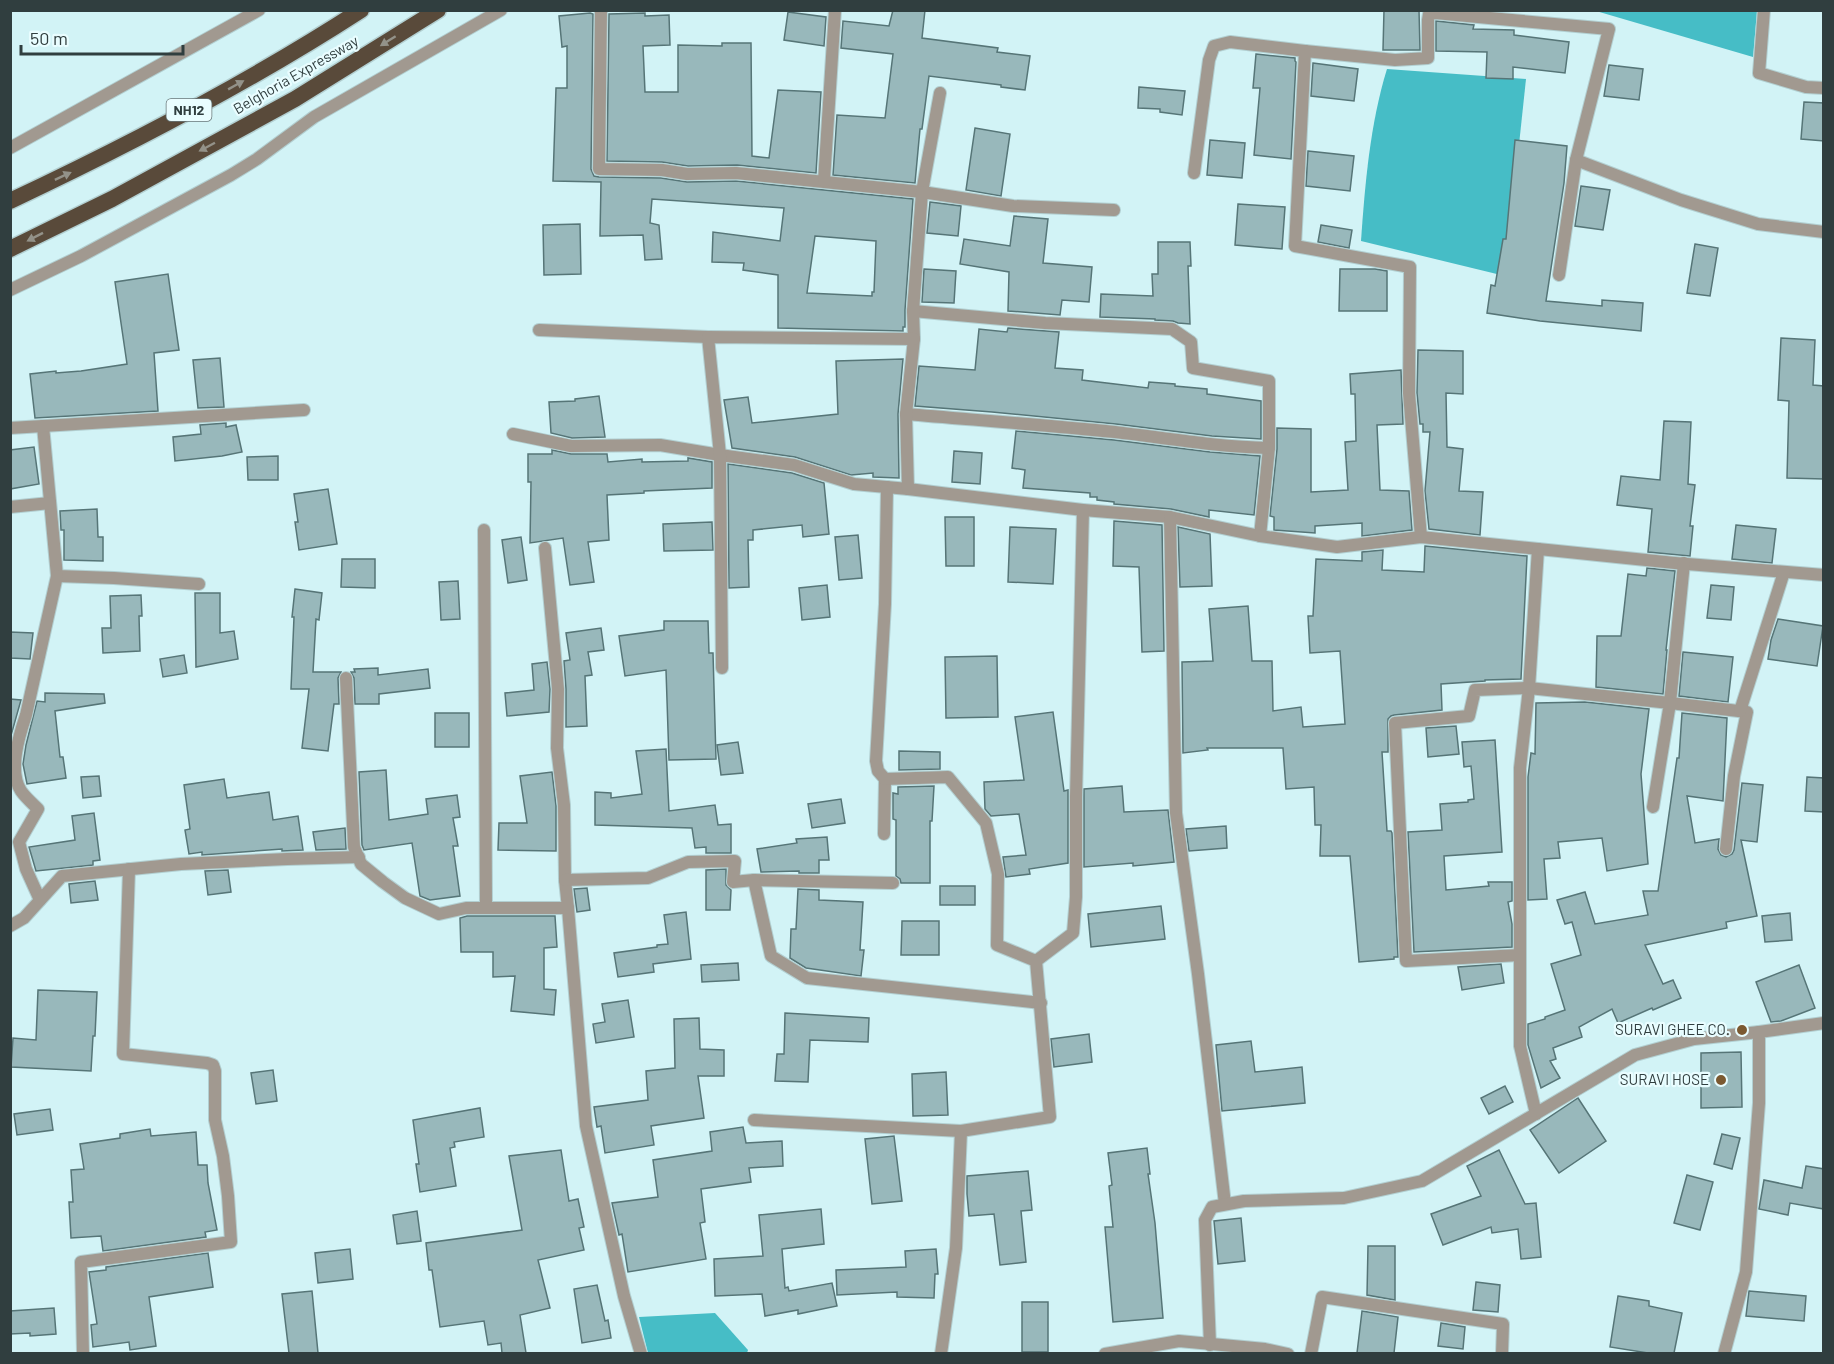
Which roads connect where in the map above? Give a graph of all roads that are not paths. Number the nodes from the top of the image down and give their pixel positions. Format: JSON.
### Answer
{"nodes":[{"id":1,"x":259,"y":10,"type":"edge"},
{"id":2,"x":361,"y":10,"type":"edge"},
{"id":3,"x":438,"y":10,"type":"edge"},
{"id":4,"x":501,"y":10,"type":"edge"},
{"id":5,"x":601,"y":10,"type":"edge"},
{"id":6,"x":835,"y":10,"type":"edge"},
{"id":7,"x":1764,"y":10,"type":"edge"},
{"id":8,"x":1506,"y":15,"type":"edge"},
{"id":9,"x":1305,"y":51,"type":"junction"},
{"id":10,"x":1824,"y":88,"type":"edge"},
{"id":11,"x":940,"y":93,"type":"dead end"},
{"id":12,"x":10,"y":148,"type":"edge"},
{"id":13,"x":1576,"y":160,"type":"junction"},
{"id":14,"x":1194,"y":173,"type":"dead end"},
{"id":15,"x":824,"y":181,"type":"junction"},
{"id":16,"x":922,"y":192,"type":"junction"},
{"id":17,"x":10,"y":201,"type":"edge"},
{"id":18,"x":1114,"y":210,"type":"dead end"},
{"id":19,"x":1824,"y":232,"type":"edge"},
{"id":20,"x":10,"y":249,"type":"edge"},
{"id":21,"x":1559,"y":275,"type":"dead end"},
{"id":22,"x":10,"y":290,"type":"edge"},
{"id":23,"x":912,"y":311,"type":"junction"},
{"id":24,"x":539,"y":330,"type":"dead end"},
{"id":25,"x":708,"y":338,"type":"junction"},
{"id":26,"x":914,"y":339,"type":"junction"},
{"id":27,"x":304,"y":410,"type":"dead end"},
{"id":28,"x":906,"y":414,"type":"junction"},
{"id":29,"x":43,"y":426,"type":"junction"},
{"id":30,"x":10,"y":428,"type":"edge"},
{"id":31,"x":513,"y":434,"type":"dead end"},
{"id":32,"x":1269,"y":448,"type":"junction"},
{"id":33,"x":720,"y":455,"type":"junction"},
{"id":34,"x":887,"y":487,"type":"junction"},
{"id":35,"x":908,"y":489,"type":"junction"},
{"id":36,"x":50,"y":503,"type":"junction"},
{"id":37,"x":10,"y":507,"type":"edge"},
{"id":38,"x":1083,"y":510,"type":"junction"},
{"id":39,"x":1170,"y":517,"type":"junction"},
{"id":40,"x":484,"y":530,"type":"dead end"},
{"id":41,"x":1260,"y":536,"type":"junction"},
{"id":42,"x":1421,"y":537,"type":"junction"},
{"id":43,"x":545,"y":548,"type":"dead end"},
{"id":44,"x":1538,"y":549,"type":"junction"},
{"id":45,"x":1684,"y":563,"type":"junction"},
{"id":46,"x":1784,"y":572,"type":"junction"},
{"id":47,"x":1824,"y":575,"type":"edge"},
{"id":48,"x":57,"y":576,"type":"junction"},
{"id":49,"x":199,"y":584,"type":"dead end"},
{"id":50,"x":722,"y":668,"type":"dead end"},
{"id":51,"x":345,"y":678,"type":"dead end"},
{"id":52,"x":1528,"y":688,"type":"junction"},
{"id":53,"x":1670,"y":703,"type":"junction"},
{"id":54,"x":1740,"y":711,"type":"junction"},
{"id":55,"x":885,"y":779,"type":"junction"},
{"id":56,"x":1653,"y":807,"type":"dead end"},
{"id":57,"x":884,"y":834,"type":"dead end"},
{"id":58,"x":1725,"y":849,"type":"dead end"},
{"id":59,"x":358,"y":857,"type":"junction"},
{"id":60,"x":129,"y":869,"type":"junction"},
{"id":61,"x":565,"y":880,"type":"junction"},
{"id":62,"x":754,"y":880,"type":"junction"},
{"id":63,"x":893,"y":883,"type":"dead end"},
{"id":64,"x":40,"y":900,"type":"junction"},
{"id":65,"x":486,"y":907,"type":"junction"},
{"id":66,"x":568,"y":908,"type":"junction"},
{"id":67,"x":10,"y":926,"type":"edge"},
{"id":68,"x":1520,"y":955,"type":"junction"},
{"id":69,"x":1036,"y":961,"type":"junction"},
{"id":70,"x":1041,"y":1003,"type":"junction"},
{"id":71,"x":1824,"y":1023,"type":"edge"},
{"id":72,"x":1759,"y":1032,"type":"junction"},
{"id":73,"x":1536,"y":1114,"type":"junction"},
{"id":74,"x":754,"y":1120,"type":"dead end"},
{"id":75,"x":961,"y":1131,"type":"junction"},
{"id":76,"x":1225,"y":1204,"type":"junction"},
{"id":77,"x":1210,"y":1345,"type":"junction"},
{"id":78,"x":82,"y":1353,"type":"edge"},
{"id":79,"x":641,"y":1353,"type":"edge"},
{"id":80,"x":941,"y":1353,"type":"edge"},
{"id":81,"x":1105,"y":1353,"type":"edge"},
{"id":82,"x":1288,"y":1353,"type":"edge"},
{"id":83,"x":1311,"y":1353,"type":"edge"},
{"id":84,"x":1502,"y":1353,"type":"edge"},
{"id":85,"x":1724,"y":1353,"type":"edge"}],
"edges":[{"from":1,"to":12,"type":"street"},
{"from":17,"to":2,"type":"highway","name":"Belghoria Expressway","number":"NH12","one_way":true},
{"from":3,"to":20,"type":"highway","name":"Belghoria Expressway","number":"NH12","one_way":true},
{"from":4,"to":22,"type":"street"},
{"from":5,"to":15,"type":"street"},
{"from":6,"to":15,"type":"street"},
{"from":7,"to":10,"type":"street"},
{"from":8,"to":9,"type":"street"},
{"from":8,"to":13,"type":"street"},
{"from":9,"to":14,"type":"street"},
{"from":9,"to":42,"type":"street"},
{"from":11,"to":16,"type":"street"},
{"from":13,"to":19,"type":"street"},
{"from":13,"to":21,"type":"street"},
{"from":15,"to":16,"type":"street"},
{"from":16,"to":18,"type":"street"},
{"from":16,"to":23,"type":"street"},
{"from":23,"to":26,"type":"street"},
{"from":23,"to":32,"type":"street"},
{"from":24,"to":25,"type":"street"},
{"from":25,"to":26,"type":"street"},
{"from":25,"to":33,"type":"street"},
{"from":26,"to":28,"type":"street"},
{"from":27,"to":29,"type":"street"},
{"from":28,"to":32,"type":"street"},
{"from":28,"to":35,"type":"street"},
{"from":29,"to":30,"type":"street"},
{"from":29,"to":36,"type":"street"},
{"from":31,"to":33,"type":"street"},
{"from":32,"to":41,"type":"street"},
{"from":33,"to":34,"type":"street"},
{"from":33,"to":50,"type":"street"},
{"from":34,"to":35,"type":"street"},
{"from":34,"to":55,"type":"street"},
{"from":35,"to":38,"type":"street"},
{"from":36,"to":37,"type":"street"},
{"from":36,"to":48,"type":"street"},
{"from":38,"to":39,"type":"street"},
{"from":38,"to":69,"type":"street"},
{"from":39,"to":41,"type":"street"},
{"from":39,"to":76,"type":"street"},
{"from":40,"to":65,"type":"street"},
{"from":41,"to":42,"type":"street"},
{"from":42,"to":44,"type":"street"},
{"from":43,"to":61,"type":"street"},
{"from":44,"to":45,"type":"street"},
{"from":44,"to":52,"type":"street"},
{"from":45,"to":46,"type":"street"},
{"from":45,"to":53,"type":"street"},
{"from":46,"to":47,"type":"street"},
{"from":46,"to":54,"type":"street"},
{"from":48,"to":49,"type":"street"},
{"from":48,"to":64,"type":"street"},
{"from":51,"to":59,"type":"street"},
{"from":52,"to":53,"type":"street"},
{"from":52,"to":68,"type":"street"},
{"from":52,"to":68,"type":"street"},
{"from":53,"to":54,"type":"street"},
{"from":53,"to":56,"type":"street"},
{"from":54,"to":58,"type":"street"},
{"from":55,"to":57,"type":"street"},
{"from":55,"to":69,"type":"street"},
{"from":59,"to":60,"type":"street"},
{"from":59,"to":65,"type":"street"},
{"from":60,"to":64,"type":"street"},
{"from":60,"to":78,"type":"street"},
{"from":61,"to":62,"type":"street"},
{"from":61,"to":66,"type":"street"},
{"from":62,"to":63,"type":"street"},
{"from":62,"to":70,"type":"street"},
{"from":64,"to":67,"type":"street"},
{"from":65,"to":66,"type":"street"},
{"from":66,"to":79,"type":"street"},
{"from":68,"to":73,"type":"street"},
{"from":69,"to":70,"type":"street"},
{"from":70,"to":75,"type":"street"},
{"from":71,"to":72,"type":"street"},
{"from":72,"to":73,"type":"street"},
{"from":72,"to":85,"type":"street"},
{"from":73,"to":76,"type":"street"},
{"from":74,"to":75,"type":"street"},
{"from":75,"to":80,"type":"street"},
{"from":76,"to":77,"type":"street"},
{"from":77,"to":81,"type":"street"},
{"from":77,"to":82,"type":"street"},
{"from":83,"to":84,"type":"street"}]}
